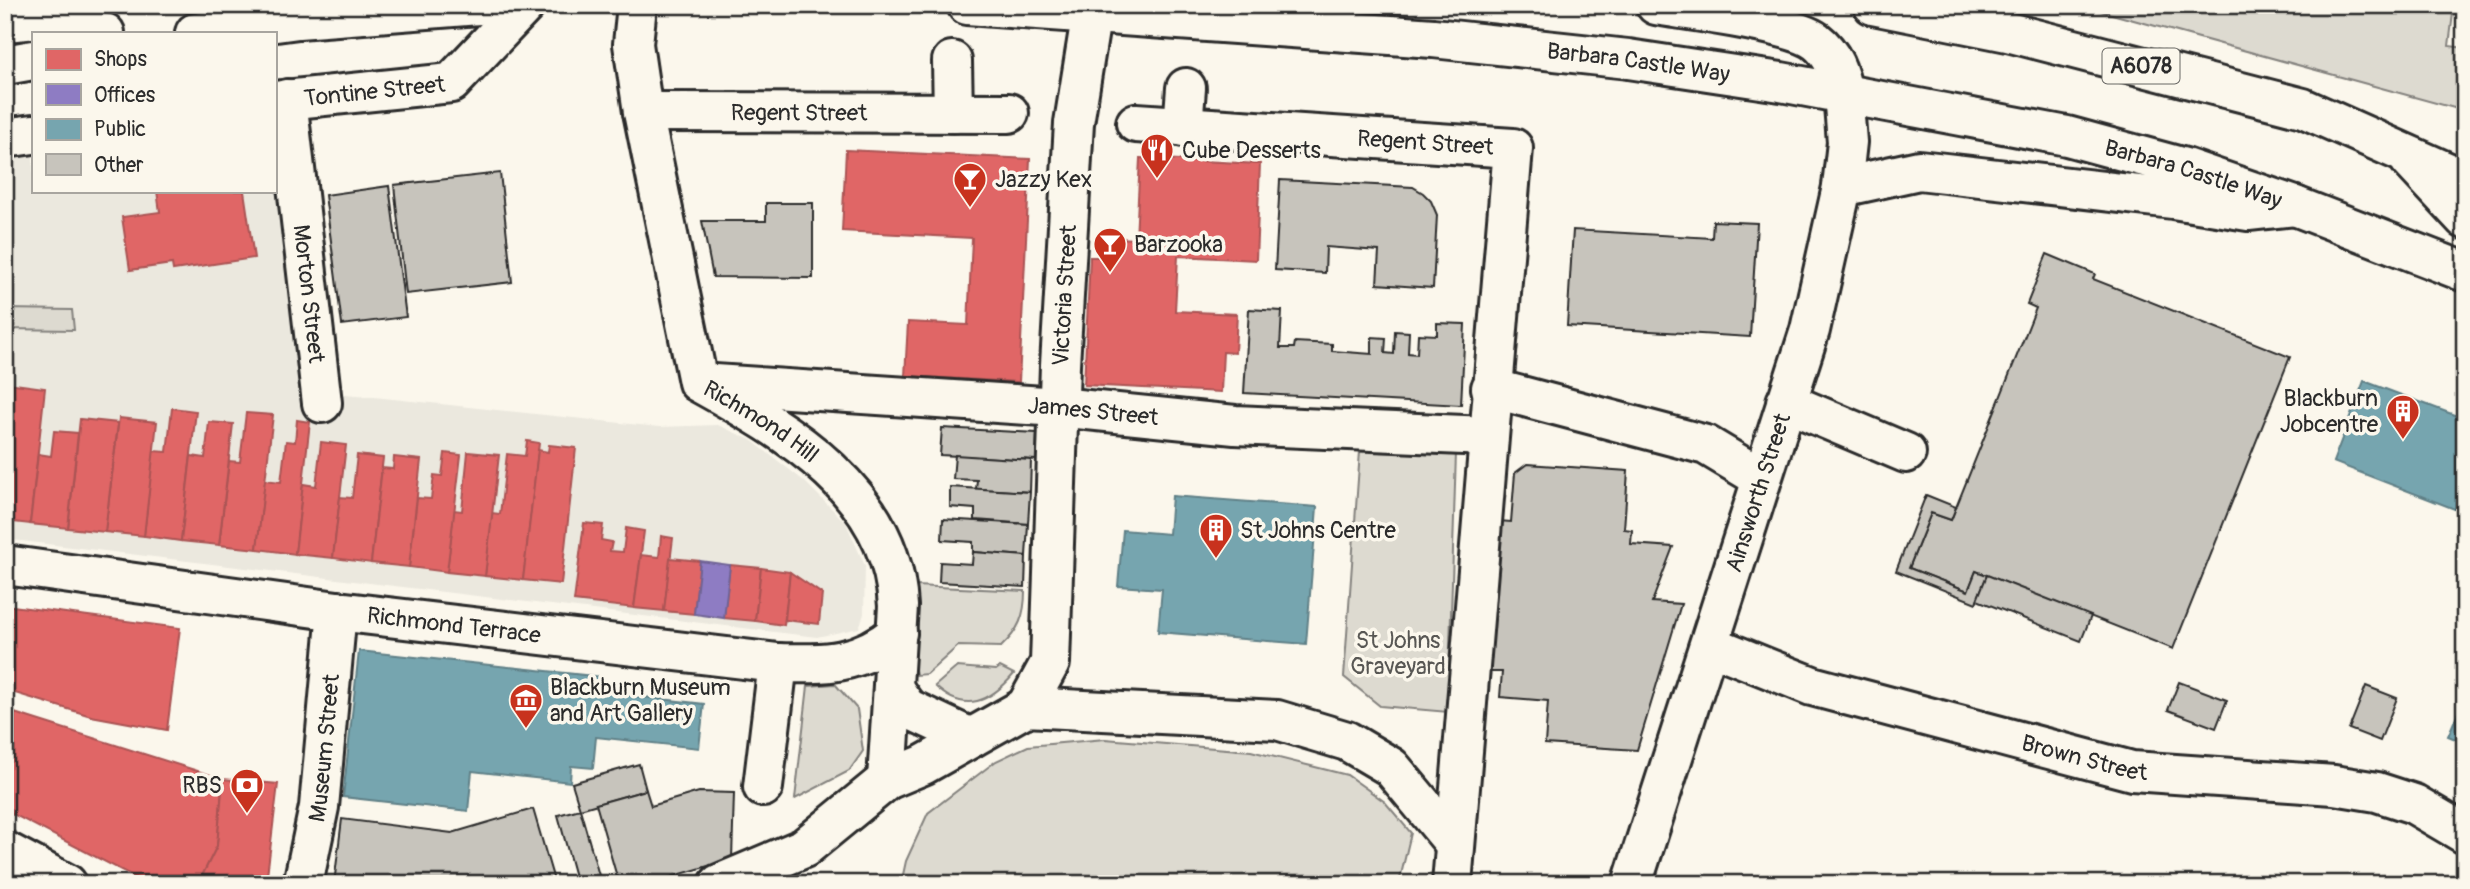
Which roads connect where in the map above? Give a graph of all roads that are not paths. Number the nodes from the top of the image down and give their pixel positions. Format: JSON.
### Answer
{"nodes":[{"id":1,"x":479,"y":5,"type":"edge"},
{"id":2,"x":525,"y":5,"type":"edge"},
{"id":3,"x":637,"y":5,"type":"edge"},
{"id":4,"x":967,"y":5,"type":"edge"},
{"id":5,"x":1344,"y":5,"type":"edge"},
{"id":6,"x":1656,"y":5,"type":"edge"},
{"id":7,"x":1873,"y":5,"type":"edge"},
{"id":8,"x":1091,"y":10,"type":"edge"},
{"id":9,"x":5,"y":22,"type":"edge"},
{"id":10,"x":100,"y":32,"type":"edge"},
{"id":11,"x":202,"y":32,"type":"edge"},
{"id":12,"x":1433,"y":38,"type":"junction"},
{"id":13,"x":32,"y":60,"type":"edge"},
{"id":14,"x":952,"y":61,"type":"dead end"},
{"id":15,"x":5,"y":65,"type":"edge"},
{"id":16,"x":1186,"y":88,"type":"dead end"},
{"id":17,"x":1843,"y":93,"type":"junction"},
{"id":18,"x":281,"y":100,"type":"edge"},
{"id":19,"x":2302,"y":108,"type":"junction"},
{"id":20,"x":643,"y":112,"type":"junction"},
{"id":21,"x":953,"y":113,"type":"junction"},
{"id":22,"x":1009,"y":113,"type":"dead end"},
{"id":23,"x":1136,"y":123,"type":"dead end"},
{"id":24,"x":1183,"y":127,"type":"junction"},
{"id":25,"x":32,"y":134,"type":"edge"},
{"id":26,"x":5,"y":138,"type":"edge"},
{"id":27,"x":2402,"y":150,"type":"junction"},
{"id":28,"x":2465,"y":152,"type":"edge"},
{"id":29,"x":2465,"y":180,"type":"edge"},
{"id":30,"x":1842,"y":187,"type":"junction"},
{"id":31,"x":2295,"y":206,"type":"junction"},
{"id":32,"x":2465,"y":219,"type":"edge"},
{"id":33,"x":2465,"y":272,"type":"edge"},
{"id":34,"x":698,"y":382,"type":"junction"},
{"id":35,"x":1492,"y":388,"type":"junction"},
{"id":36,"x":1786,"y":402,"type":"junction"},
{"id":37,"x":322,"y":403,"type":"dead end"},
{"id":38,"x":1058,"y":407,"type":"junction"},
{"id":39,"x":1487,"y":436,"type":"junction"},
{"id":40,"x":1906,"y":453,"type":"dead end"},
{"id":41,"x":1761,"y":478,"type":"junction"},
{"id":42,"x":5,"y":565,"type":"edge"},
{"id":43,"x":337,"y":611,"type":"junction"},
{"id":44,"x":897,"y":633,"type":"junction"},
{"id":45,"x":1710,"y":645,"type":"junction"},
{"id":46,"x":778,"y":663,"type":"junction"},
{"id":47,"x":893,"y":688,"type":"junction"},
{"id":48,"x":1026,"y":707,"type":"junction"},
{"id":49,"x":971,"y":738,"type":"junction"},
{"id":50,"x":887,"y":780,"type":"junction"},
{"id":51,"x":763,"y":787,"type":"dead end"},
{"id":52,"x":2465,"y":834,"type":"edge"},
{"id":53,"x":1455,"y":844,"type":"junction"},
{"id":54,"x":5,"y":851,"type":"edge"},
{"id":55,"x":732,"y":882,"type":"edge"},
{"id":56,"x":67,"y":884,"type":"edge"},
{"id":57,"x":303,"y":884,"type":"edge"},
{"id":58,"x":1452,"y":884,"type":"edge"},
{"id":59,"x":1632,"y":884,"type":"edge"}],
"edges":[{"from":1,"to":11,"type":"main road"},
{"from":2,"to":18,"type":"main road","name":"Tontine Street"},
{"from":3,"to":20,"type":"main road","name":"Richmond Hill"},
{"from":4,"to":8,"type":"main road","name":"Barbara Castle Way"},
{"from":5,"to":12,"type":"main road"},
{"from":6,"to":17,"type":"main road","name":"Ainsworth Street"},
{"from":7,"to":19,"type":"main road","number":"A6078"},
{"from":8,"to":12,"type":"main road","name":"Barbara Castle Way"},
{"from":8,"to":38,"type":"main road","name":"Victoria Street"},
{"from":9,"to":10,"type":"main road"},
{"from":12,"to":17,"type":"main road","name":"Barbara Castle Way"},
{"from":13,"to":15,"type":"main road"},
{"from":14,"to":21,"type":"main road"},
{"from":16,"to":24,"type":"main road"},
{"from":17,"to":30,"type":"main road","name":"Ainsworth Street"},
{"from":17,"to":31,"type":"main road","name":"Barbara Castle Way"},
{"from":18,"to":37,"type":"main road","name":"Morton Street"},
{"from":19,"to":27,"type":"main road","number":"A6078"},
{"from":19,"to":28,"type":"main road"},
{"from":20,"to":21,"type":"main road","name":"Regent Street"},
{"from":20,"to":34,"type":"main road","name":"Richmond Hill"},
{"from":21,"to":22,"type":"main road","name":"Regent Street"},
{"from":23,"to":24,"type":"main road","name":"Regent Street"},
{"from":24,"to":35,"type":"main road","name":"Regent Street"},
{"from":25,"to":26,"type":"main road"},
{"from":27,"to":29,"type":"main road","number":"A6078"},
{"from":27,"to":32,"type":"main road"},
{"from":30,"to":31,"type":"main road","name":"Barbara Castle Way"},
{"from":30,"to":36,"type":"main road","name":"Ainsworth Street"},
{"from":31,"to":33,"type":"main road","name":"Barbara Castle Way"},
{"from":34,"to":38,"type":"main road","name":"James Street"},
{"from":34,"to":44,"type":"main road","name":"Richmond Hill"},
{"from":35,"to":39,"type":"main road"},
{"from":35,"to":41,"type":"main road"},
{"from":36,"to":40,"type":"main road"},
{"from":36,"to":41,"type":"main road","name":"Ainsworth Street"},
{"from":38,"to":39,"type":"main road","name":"James Street"},
{"from":38,"to":48,"type":"main road","name":"Victoria Street"},
{"from":39,"to":53,"type":"main road"},
{"from":41,"to":45,"type":"main road","name":"Ainsworth Street"},
{"from":42,"to":43,"type":"main road","name":"Richmond Terrace"},
{"from":43,"to":46,"type":"main road","name":"Richmond Terrace"},
{"from":43,"to":57,"type":"main road","name":"Museum Street"},
{"from":44,"to":46,"type":"main road","name":"Richmond Terrace"},
{"from":44,"to":47,"type":"main road","name":"Richmond Hill"},
{"from":45,"to":52,"type":"main road","name":"Brown Street"},
{"from":45,"to":59,"type":"main road","name":"Ainsworth Street"},
{"from":46,"to":51,"type":"main road"},
{"from":47,"to":49,"type":"main road"},
{"from":47,"to":50,"type":"main road","name":"Richmond Hill"},
{"from":48,"to":49,"type":"main road"},
{"from":48,"to":53,"type":"main road"},
{"from":49,"to":50,"type":"main road"},
{"from":50,"to":55,"type":"main road"},
{"from":53,"to":58,"type":"main road"},
{"from":54,"to":56,"type":"main road"}]}
